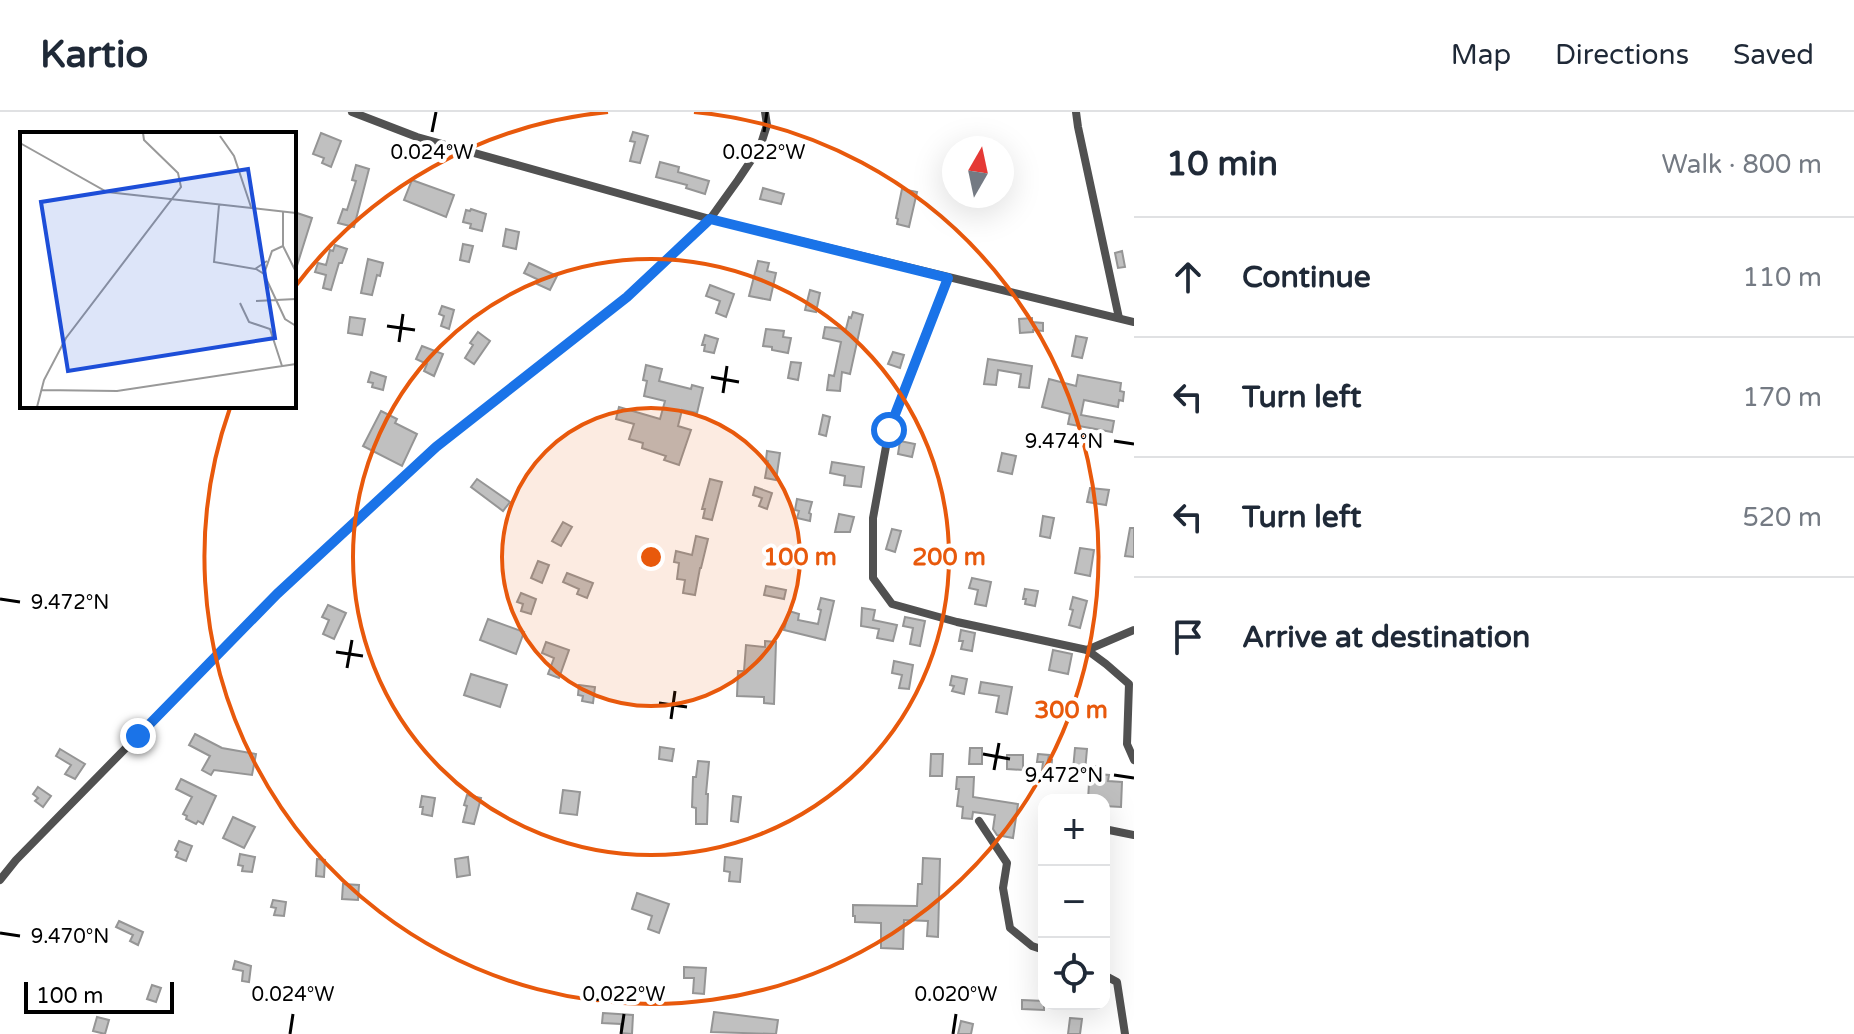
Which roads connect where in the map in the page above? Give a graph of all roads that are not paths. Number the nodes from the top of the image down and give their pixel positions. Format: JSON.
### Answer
{"nodes":[{"id":1,"x":352,"y":112,"type":"edge"},
{"id":2,"x":765,"y":112,"type":"edge"},
{"id":3,"x":1076,"y":112,"type":"edge"},
{"id":4,"x":710,"y":219,"type":"junction"},
{"id":5,"x":948,"y":278,"type":"junction"},
{"id":6,"x":1119,"y":318,"type":"junction"},
{"id":7,"x":1134,"y":322,"type":"edge"},
{"id":8,"x":1134,"y":630,"type":"edge"},
{"id":9,"x":1087,"y":650,"type":"junction"},
{"id":10,"x":1134,"y":673,"type":"edge"},
{"id":11,"x":1129,"y":684,"type":"junction"},
{"id":12,"x":1134,"y":760,"type":"edge"},
{"id":13,"x":979,"y":821,"type":"dead end"},
{"id":14,"x":1110,"y":830,"type":"edge"},
{"id":15,"x":1134,"y":835,"type":"edge"},
{"id":16,"x":0,"y":880,"type":"edge"},
{"id":17,"x":1038,"y":948,"type":"edge"},
{"id":18,"x":1110,"y":978,"type":"edge"},
{"id":19,"x":1125,"y":1034,"type":"edge"}],
"edges":[{"from":1,"to":4,"type":"street"},
{"from":2,"to":4,"type":"street"},
{"from":3,"to":6,"type":"street"},
{"from":4,"to":5,"type":"street"},
{"from":4,"to":16,"type":"street"},
{"from":5,"to":6,"type":"street"},
{"from":5,"to":9,"type":"street"},
{"from":6,"to":7,"type":"street"},
{"from":8,"to":9,"type":"street"},
{"from":9,"to":11,"type":"street"},
{"from":10,"to":11,"type":"street"},
{"from":11,"to":12,"type":"street"},
{"from":13,"to":17,"type":"street"},
{"from":14,"to":15,"type":"street"},
{"from":18,"to":19,"type":"street"}]}
